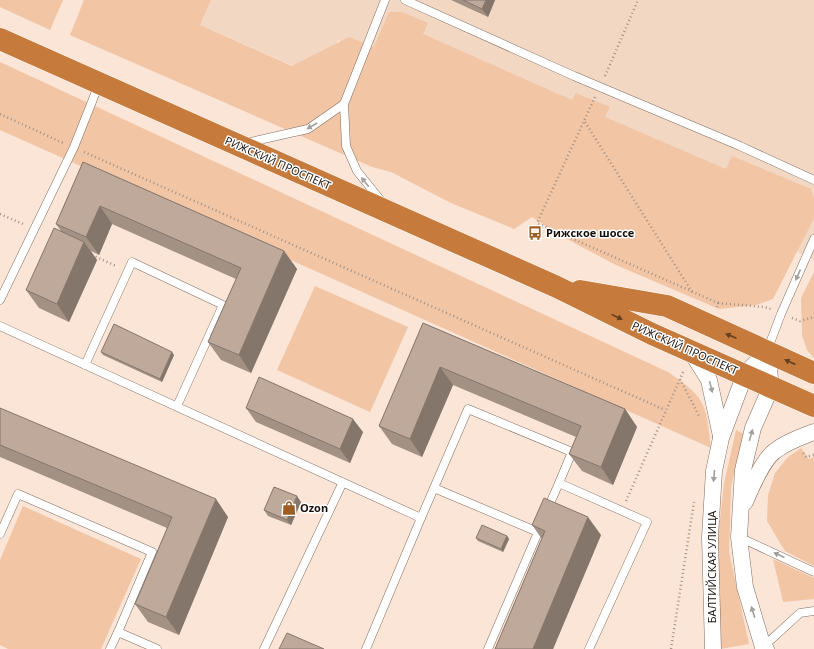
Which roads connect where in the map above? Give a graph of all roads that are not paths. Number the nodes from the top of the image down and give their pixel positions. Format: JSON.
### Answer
{"nodes":[{"id":1,"x":385,"y":0,"type":"edge"},
{"id":2,"x":405,"y":0,"type":"edge"},
{"id":3,"x":0,"y":38,"type":"edge"},
{"id":4,"x":99,"y":83,"type":"junction"},
{"id":5,"x":344,"y":104,"type":"junction"},
{"id":6,"x":239,"y":145,"type":"junction"},
{"id":7,"x":814,"y":180,"type":"edge"},
{"id":8,"x":390,"y":212,"type":"junction"},
{"id":9,"x":814,"y":239,"type":"edge"},
{"id":10,"x":557,"y":287,"type":"junction"},
{"id":11,"x":0,"y":300,"type":"edge"},
{"id":12,"x":0,"y":326,"type":"edge"},
{"id":13,"x":767,"y":352,"type":"junction"},
{"id":14,"x":689,"y":360,"type":"junction"},
{"id":15,"x":85,"y":364,"type":"junction"},
{"id":16,"x":814,"y":373,"type":"edge"},
{"id":17,"x":745,"y":374,"type":"junction"},
{"id":18,"x":771,"y":387,"type":"junction"},
{"id":19,"x":177,"y":406,"type":"junction"},
{"id":20,"x":814,"y":406,"type":"edge"},
{"id":21,"x":814,"y":432,"type":"edge"},
{"id":22,"x":722,"y":438,"type":"junction"},
{"id":23,"x":559,"y":483,"type":"junction"},
{"id":24,"x":342,"y":484,"type":"junction"},
{"id":25,"x":434,"y":488,"type":"junction"},
{"id":26,"x":741,"y":515,"type":"junction"},
{"id":27,"x":421,"y":518,"type":"junction"},
{"id":28,"x":538,"y":532,"type":"junction"},
{"id":29,"x":0,"y":534,"type":"edge"},
{"id":30,"x":739,"y":537,"type":"junction"},
{"id":31,"x":814,"y":572,"type":"edge"},
{"id":32,"x":814,"y":611,"type":"edge"},
{"id":33,"x":118,"y":632,"type":"junction"},
{"id":34,"x":764,"y":648,"type":"edge"},
{"id":35,"x":110,"y":649,"type":"edge"},
{"id":36,"x":158,"y":649,"type":"edge"},
{"id":37,"x":264,"y":649,"type":"edge"},
{"id":38,"x":366,"y":649,"type":"edge"},
{"id":39,"x":488,"y":649,"type":"edge"},
{"id":40,"x":589,"y":649,"type":"edge"},
{"id":41,"x":713,"y":649,"type":"edge"}],
"edges":[{"from":1,"to":5,"type":"lane"},
{"from":2,"to":7,"type":"lane"},
{"from":3,"to":4,"type":"highway","name":"РИЖСКИЙ ПРОСПЕКТ"},
{"from":4,"to":6,"type":"highway","name":"РИЖСКИЙ ПРОСПЕКТ"},
{"from":4,"to":11,"type":"lane"},
{"from":5,"to":6,"type":"lane","one_way":true},
{"from":8,"to":5,"type":"lane","one_way":true},
{"from":6,"to":8,"type":"highway","name":"РИЖСКИЙ ПРОСПЕКТ"},
{"from":8,"to":10,"type":"highway","name":"РИЖСКИЙ ПРОСПЕКТ"},
{"from":9,"to":13,"type":"lane","one_way":true},
{"from":13,"to":10,"type":"highway","name":"РИЖСКИЙ ПРОСПЕКТ","one_way":true},
{"from":10,"to":14,"type":"highway","name":"РИЖСКИЙ ПРОСПЕКТ","one_way":true},
{"from":12,"to":15,"type":"lane"},
{"from":16,"to":13,"type":"highway","name":"РИЖСКИЙ ПРОСПЕКТ","one_way":true},
{"from":13,"to":17,"type":"street","name":"БАЛТИЙСКАЯ УЛИЦА"},
{"from":13,"to":18,"type":"street"},
{"from":14,"to":17,"type":"highway","name":"РИЖСКИЙ ПРОСПЕКТ"},
{"from":14,"to":22,"type":"street","name":"БАЛТИЙСКАЯ УЛИЦА","one_way":true},
{"from":15,"to":19,"type":"lane"},
{"from":15,"to":19,"type":"lane"},
{"from":17,"to":18,"type":"highway","name":"РИЖСКИЙ ПРОСПЕКТ"},
{"from":17,"to":22,"type":"street","name":"БАЛТИЙСКАЯ УЛИЦА"},
{"from":18,"to":20,"type":"highway","name":"РИЖСКИЙ ПРОСПЕКТ"},
{"from":26,"to":18,"type":"street","one_way":true},
{"from":19,"to":24,"type":"lane"},
{"from":21,"to":26,"type":"street"},
{"from":22,"to":41,"type":"street","name":"БАЛТИЙСКАЯ УЛИЦА","one_way":true},
{"from":23,"to":25,"type":"lane"},
{"from":23,"to":28,"type":"lane"},
{"from":23,"to":40,"type":"lane"},
{"from":24,"to":27,"type":"lane"},
{"from":24,"to":37,"type":"lane"},
{"from":25,"to":27,"type":"lane"},
{"from":25,"to":28,"type":"lane"},
{"from":26,"to":30,"type":"street"},
{"from":27,"to":38,"type":"lane"},
{"from":28,"to":39,"type":"lane"},
{"from":29,"to":33,"type":"lane"},
{"from":31,"to":30,"type":"lane","one_way":true},
{"from":34,"to":30,"type":"street","one_way":true},
{"from":32,"to":34,"type":"lane"},
{"from":33,"to":35,"type":"lane"},
{"from":33,"to":36,"type":"lane"}]}
